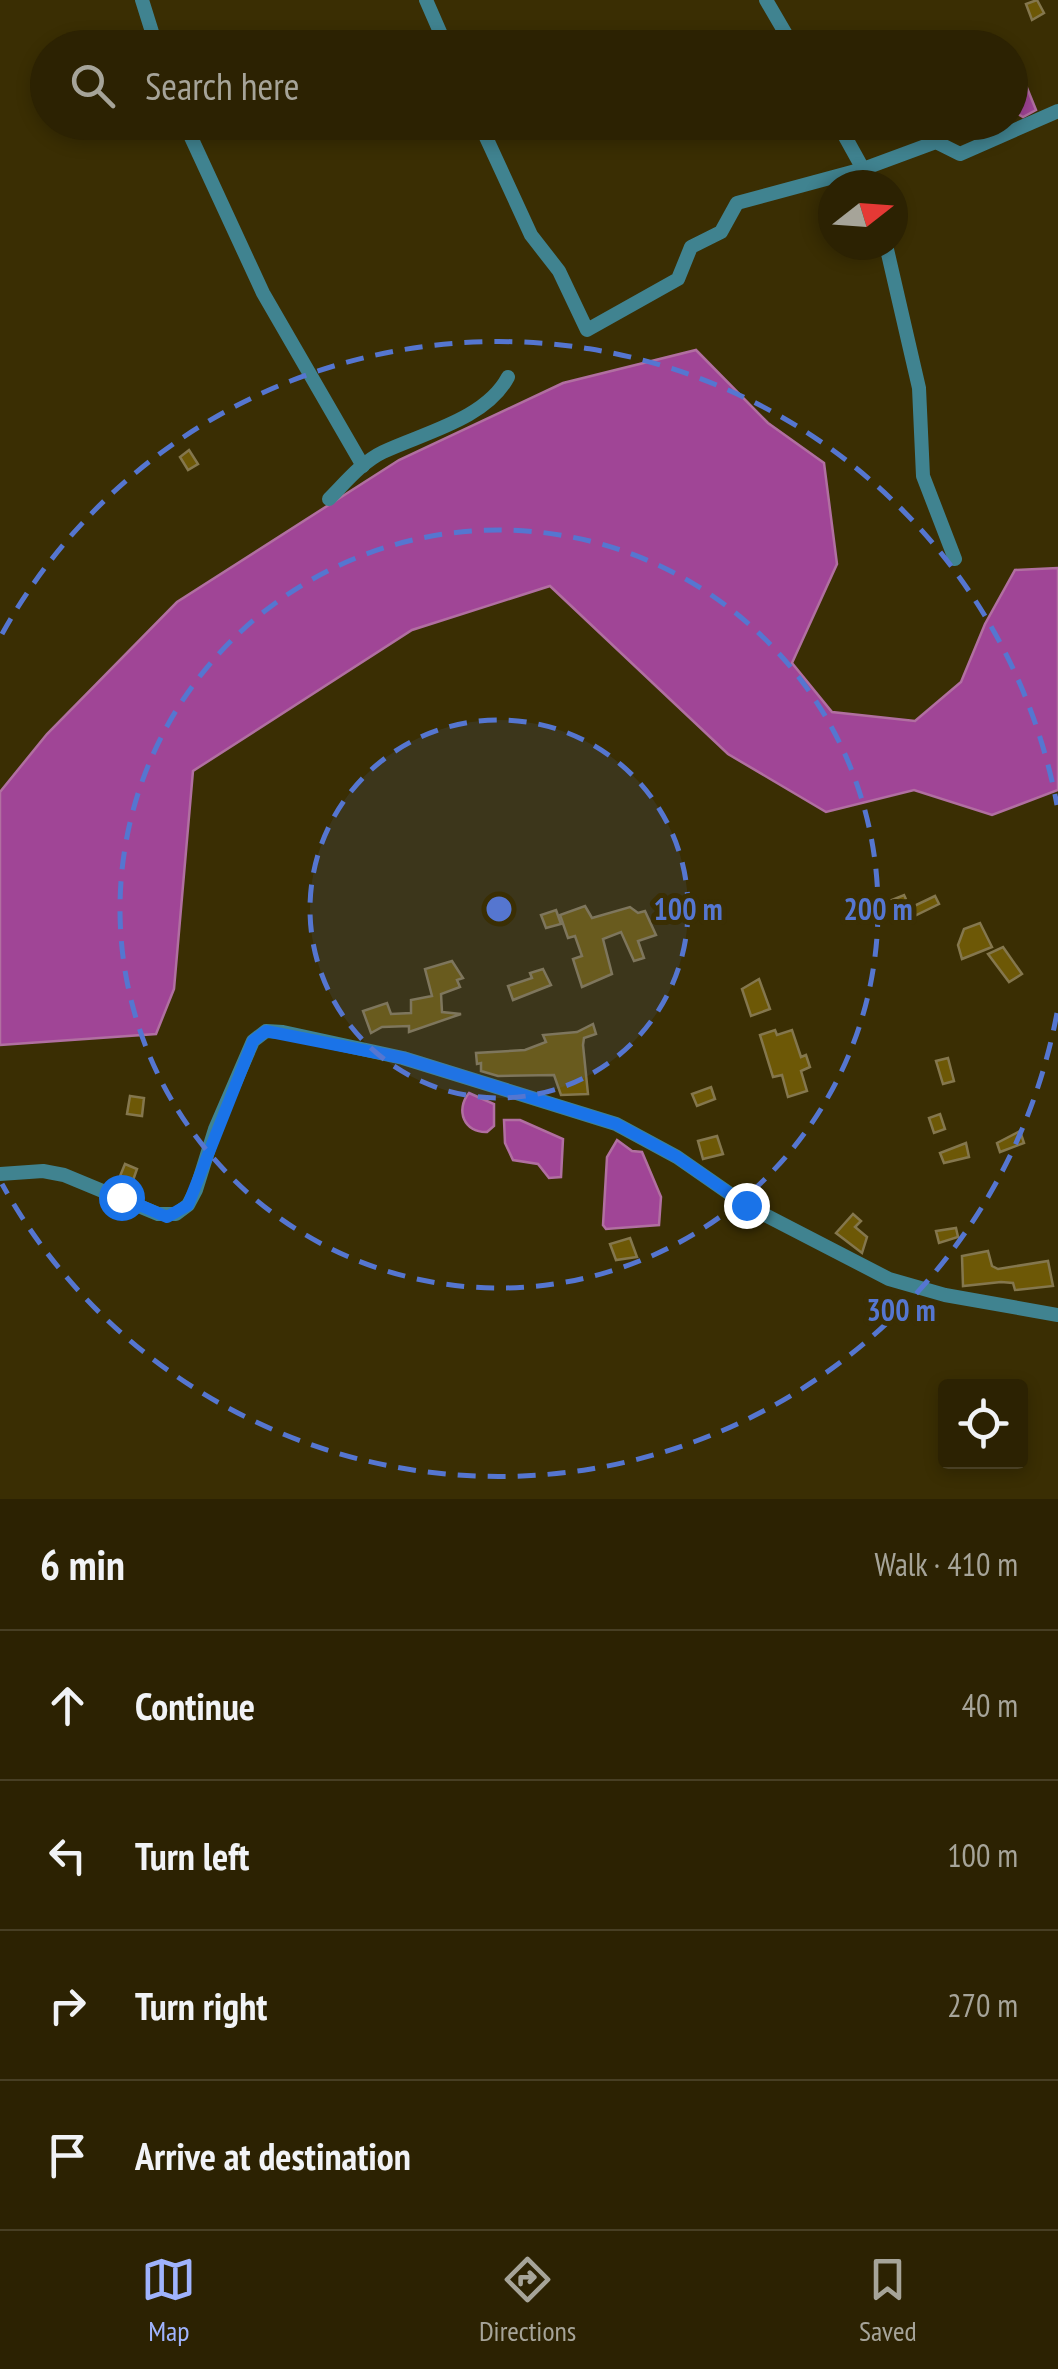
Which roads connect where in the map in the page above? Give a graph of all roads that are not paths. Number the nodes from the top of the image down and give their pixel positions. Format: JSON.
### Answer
{"nodes":[{"id":1,"x":142,"y":0,"type":"edge"},
{"id":2,"x":426,"y":0,"type":"edge"},
{"id":3,"x":766,"y":0,"type":"edge"},
{"id":4,"x":151,"y":30,"type":"edge"},
{"id":5,"x":438,"y":30,"type":"edge"},
{"id":6,"x":784,"y":30,"type":"edge"},
{"id":7,"x":1058,"y":110,"type":"edge"},
{"id":8,"x":1028,"y":123,"type":"edge"},
{"id":9,"x":192,"y":140,"type":"edge"},
{"id":10,"x":487,"y":140,"type":"edge"},
{"id":11,"x":846,"y":140,"type":"edge"},
{"id":12,"x":991,"y":140,"type":"edge"},
{"id":13,"x":863,"y":170,"type":"joint"},
{"id":14,"x":818,"y":182,"type":"edge"},
{"id":15,"x":889,"y":260,"type":"edge"},
{"id":16,"x":508,"y":376,"type":"dead end"},
{"id":17,"x":363,"y":466,"type":"junction"},
{"id":18,"x":329,"y":499,"type":"dead end"},
{"id":19,"x":954,"y":559,"type":"dead end"},
{"id":20,"x":0,"y":1174,"type":"edge"},
{"id":21,"x":1058,"y":1315,"type":"edge"}],
"edges":[{"from":1,"to":4,"type":"street"},
{"from":2,"to":5,"type":"street"},
{"from":3,"to":6,"type":"street"},
{"from":7,"to":8,"type":"street"},
{"from":9,"to":17,"type":"street"},
{"from":10,"to":14,"type":"street"},
{"from":11,"to":13,"type":"street"},
{"from":12,"to":13,"type":"street"},
{"from":15,"to":19,"type":"street"},
{"from":16,"to":17,"type":"street"},
{"from":17,"to":18,"type":"street"},
{"from":20,"to":21,"type":"street"}]}
